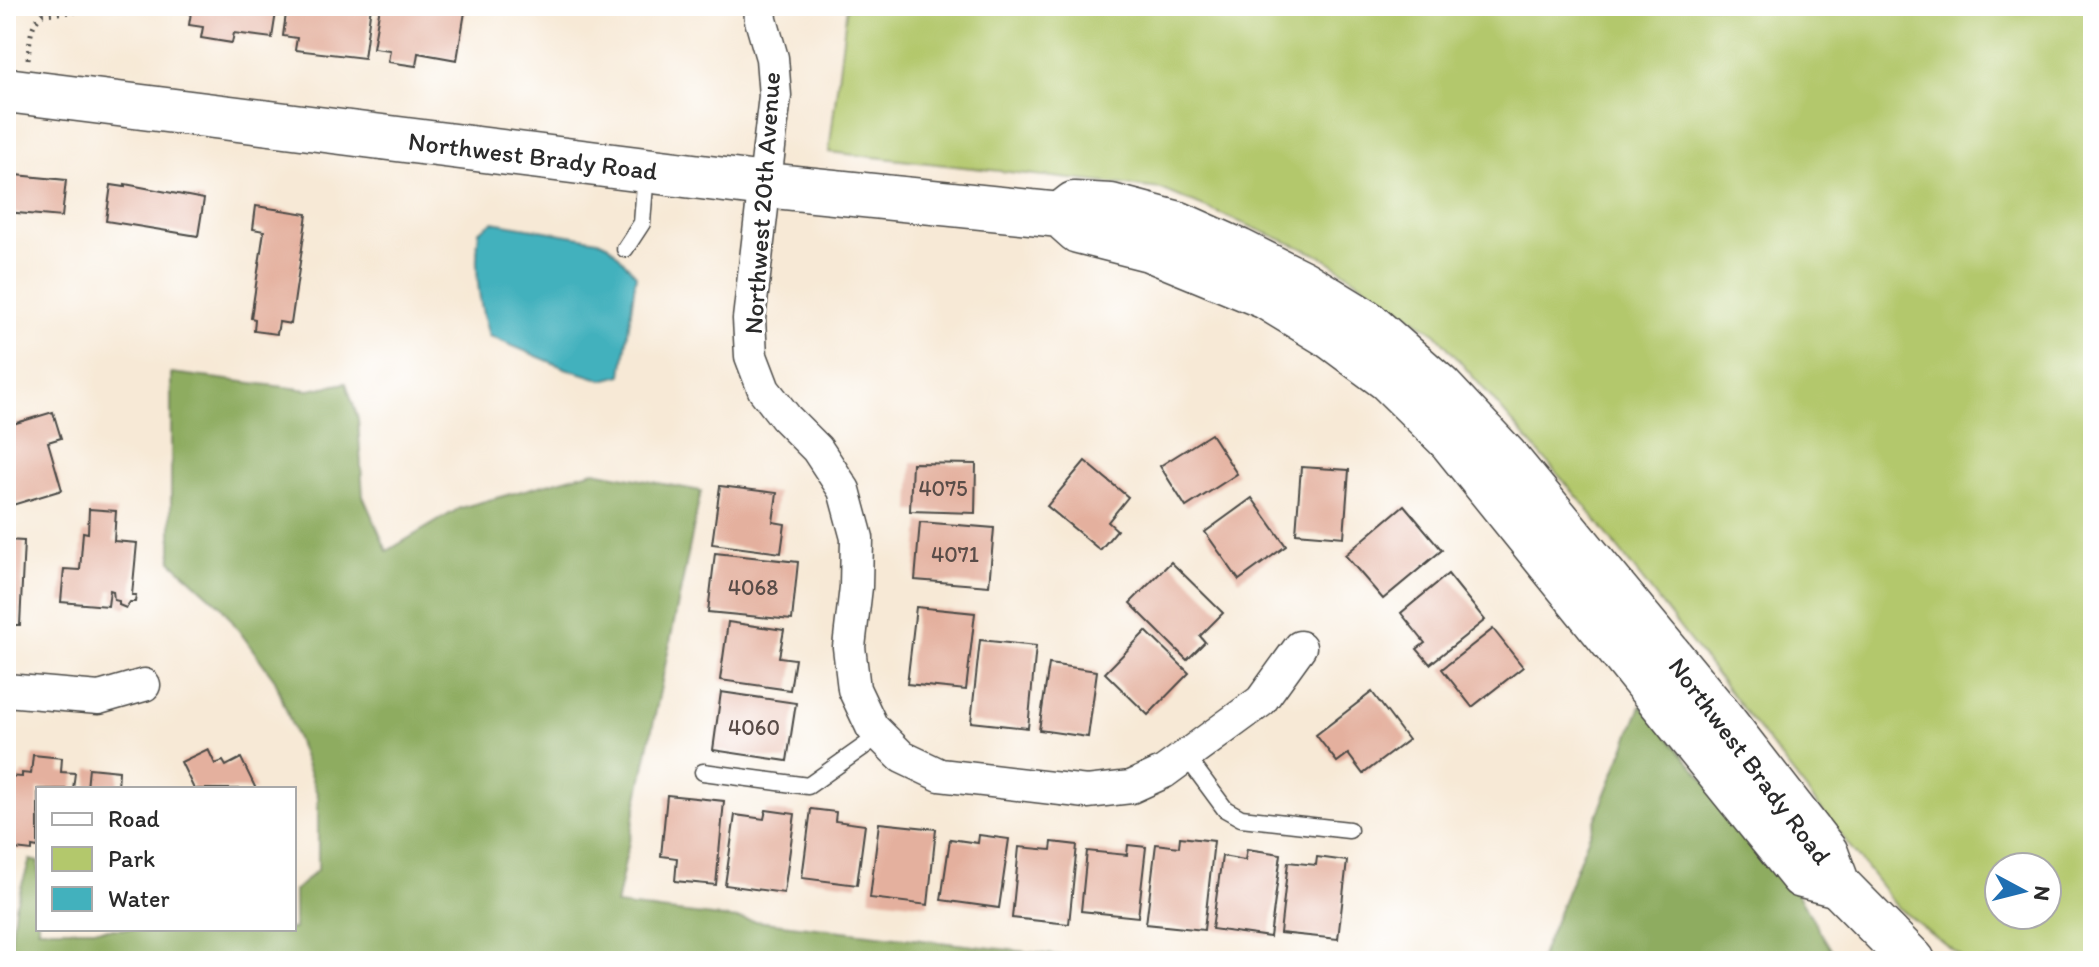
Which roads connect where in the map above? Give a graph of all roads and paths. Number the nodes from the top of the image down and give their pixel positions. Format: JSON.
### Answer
{"nodes":[{"id":1,"x":181,"y":6,"type":"edge"},
{"id":2,"x":760,"y":6,"type":"edge"},
{"id":3,"x":14,"y":91,"type":"edge"},
{"id":4,"x":646,"y":170,"type":"junction"},
{"id":5,"x":765,"y":185,"type":"junction"},
{"id":6,"x":625,"y":249,"type":"dead end"},
{"id":7,"x":1300,"y":647,"type":"dead end"},
{"id":8,"x":144,"y":685,"type":"dead end"},
{"id":9,"x":6,"y":690,"type":"edge"},
{"id":10,"x":880,"y":735,"type":"junction"},
{"id":11,"x":1186,"y":756,"type":"junction"},
{"id":12,"x":703,"y":772,"type":"dead end"},
{"id":13,"x":1349,"y":830,"type":"dead end"},
{"id":14,"x":1913,"y":961,"type":"edge"}],
"edges":[{"from":1,"to":3,"type":"path"},
{"from":2,"to":5,"type":"street","name":"Northwest 20th Avenue"},
{"from":3,"to":4,"type":"main road","name":"Northwest Brady Road"},
{"from":4,"to":5,"type":"main road","name":"Northwest Brady Road"},
{"from":4,"to":6,"type":"lane"},
{"from":5,"to":10,"type":"street","name":"Northwest 20th Avenue"},
{"from":5,"to":14,"type":"main road","name":"Northwest Brady Road"},
{"from":7,"to":11,"type":"street","name":"Northwest 20th Avenue"},
{"from":8,"to":9,"type":"street"},
{"from":10,"to":11,"type":"street","name":"Northwest 20th Avenue"},
{"from":10,"to":12,"type":"lane"},
{"from":11,"to":13,"type":"lane"}]}
